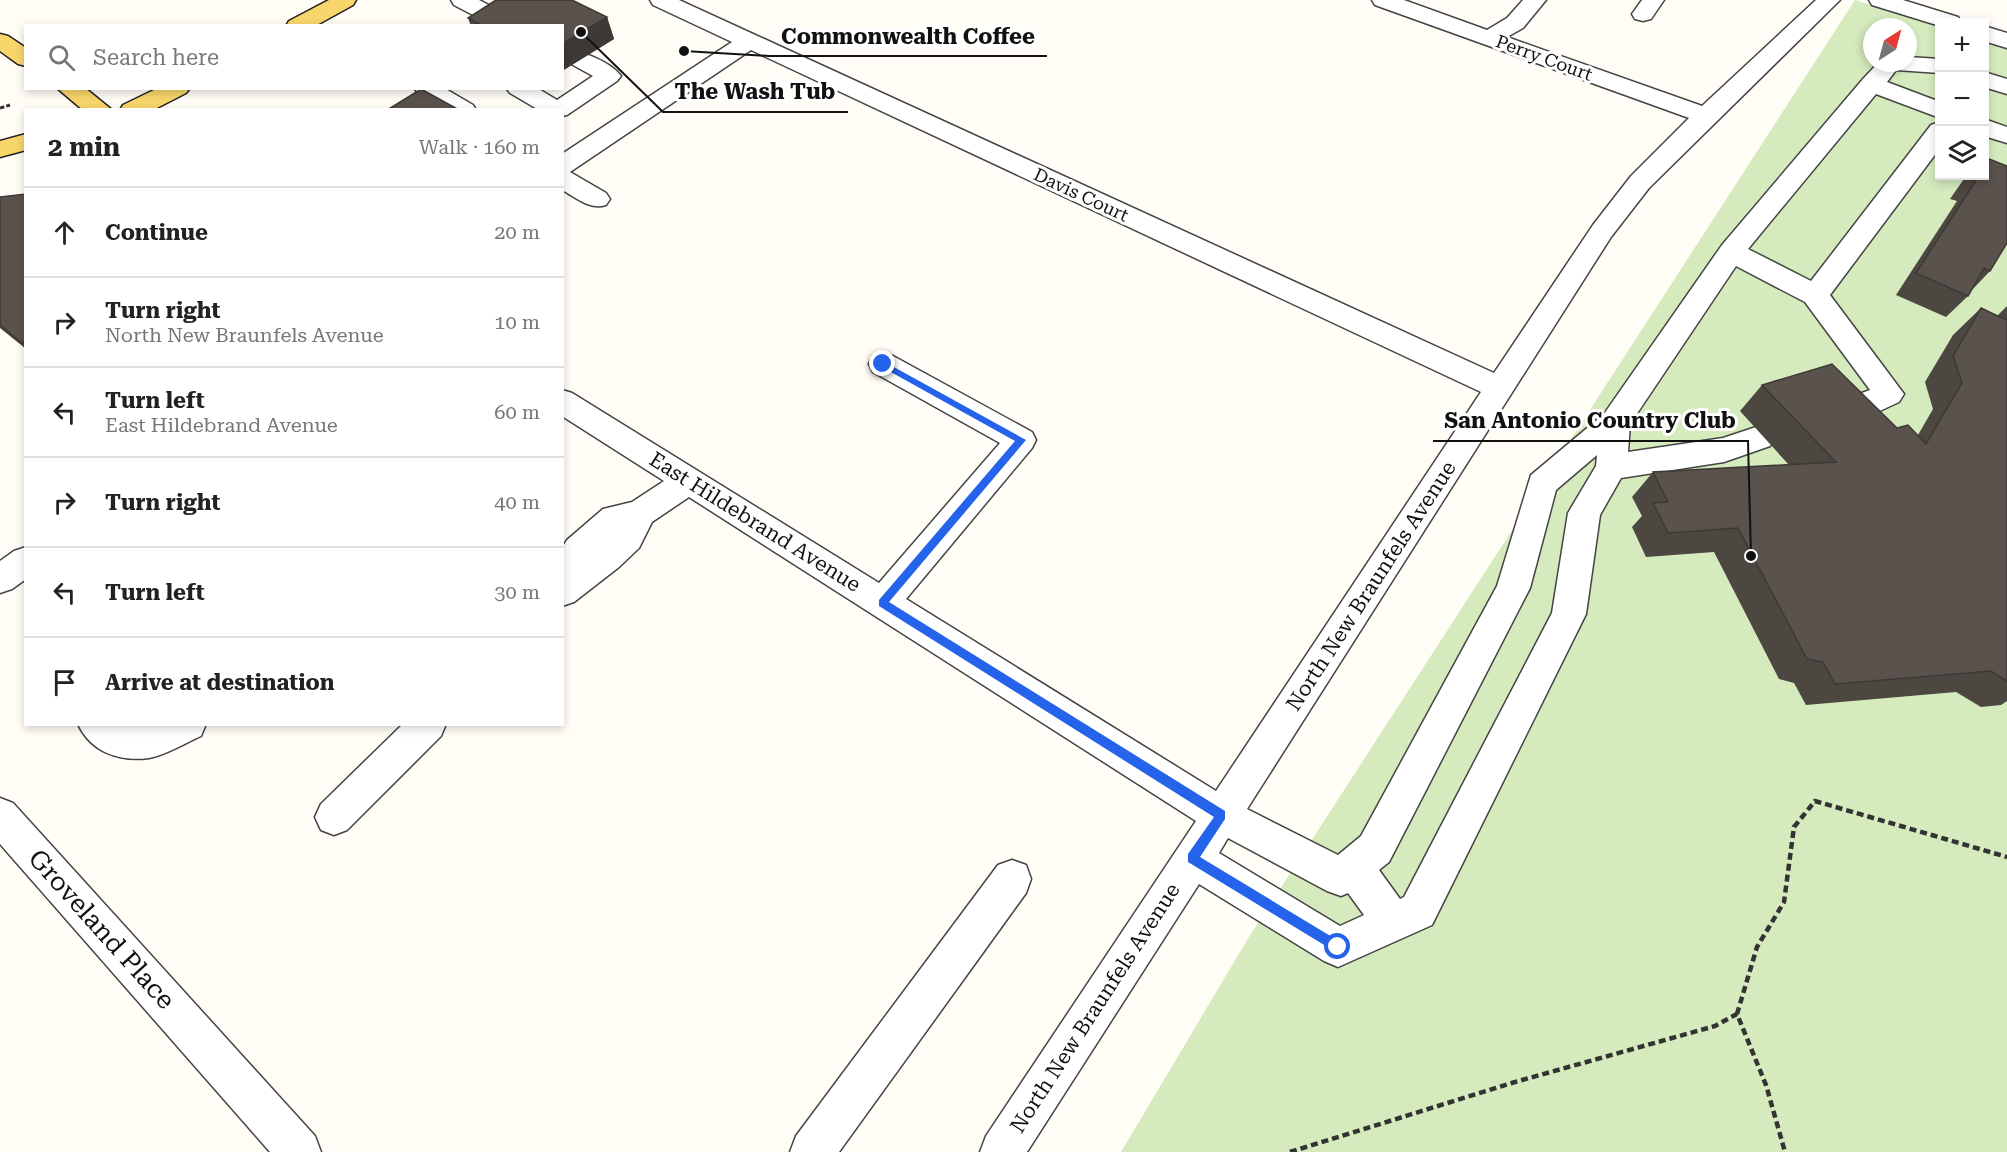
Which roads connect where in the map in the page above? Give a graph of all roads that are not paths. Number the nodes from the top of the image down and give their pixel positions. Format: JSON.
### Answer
{"nodes":[{"id":1,"x":345,"y":0,"type":"edge"},
{"id":2,"x":462,"y":0,"type":"edge"},
{"id":3,"x":661,"y":0,"type":"edge"},
{"id":4,"x":1383,"y":0,"type":"edge"},
{"id":5,"x":1535,"y":0,"type":"edge"},
{"id":6,"x":1829,"y":0,"type":"edge"},
{"id":7,"x":1880,"y":0,"type":"edge"},
{"id":8,"x":1937,"y":18,"type":"edge"},
{"id":9,"x":506,"y":23,"type":"edge"},
{"id":10,"x":301,"y":24,"type":"edge"},
{"id":11,"x":1989,"y":35,"type":"edge"},
{"id":12,"x":1489,"y":38,"type":"junction"},
{"id":13,"x":0,"y":41,"type":"edge"},
{"id":14,"x":749,"y":41,"type":"junction"},
{"id":15,"x":2007,"y":41,"type":"edge"},
{"id":16,"x":24,"y":58,"type":"edge"},
{"id":17,"x":581,"y":60,"type":"edge"},
{"id":18,"x":1917,"y":65,"type":"edge"},
{"id":19,"x":1935,"y":66,"type":"edge"},
{"id":20,"x":1883,"y":72,"type":"edge"},
{"id":21,"x":1989,"y":81,"type":"edge"},
{"id":22,"x":1871,"y":84,"type":"junction"},
{"id":23,"x":2007,"y":87,"type":"edge"},
{"id":24,"x":72,"y":90,"type":"edge"},
{"id":25,"x":174,"y":90,"type":"edge"},
{"id":26,"x":429,"y":90,"type":"edge"},
{"id":27,"x":522,"y":90,"type":"edge"},
{"id":28,"x":97,"y":108,"type":"edge"},
{"id":29,"x":136,"y":108,"type":"edge"},
{"id":30,"x":461,"y":108,"type":"edge"},
{"id":31,"x":554,"y":108,"type":"edge"},
{"id":32,"x":561,"y":108,"type":"edge"},
{"id":33,"x":1935,"y":109,"type":"edge"},
{"id":34,"x":1706,"y":116,"type":"junction"},
{"id":35,"x":1989,"y":129,"type":"edge"},
{"id":36,"x":2007,"y":135,"type":"edge"},
{"id":37,"x":1935,"y":137,"type":"edge"},
{"id":38,"x":24,"y":143,"type":"edge"},
{"id":39,"x":0,"y":149,"type":"edge"},
{"id":40,"x":564,"y":165,"type":"edge"},
{"id":41,"x":564,"y":179,"type":"edge"},
{"id":42,"x":597,"y":199,"type":"dead end"},
{"id":43,"x":1731,"y":252,"type":"junction"},
{"id":44,"x":1815,"y":295,"type":"junction"},
{"id":45,"x":883,"y":364,"type":"dead end"},
{"id":46,"x":1501,"y":389,"type":"junction"},
{"id":47,"x":564,"y":402,"type":"edge"},
{"id":48,"x":1833,"y":416,"type":"edge"},
{"id":49,"x":1615,"y":422,"type":"junction"},
{"id":50,"x":1759,"y":438,"type":"dead end"},
{"id":51,"x":1611,"y":467,"type":"junction"},
{"id":52,"x":689,"y":480,"type":"junction"},
{"id":53,"x":24,"y":562,"type":"edge"},
{"id":54,"x":0,"y":579,"type":"edge"},
{"id":55,"x":566,"y":589,"type":"edge"},
{"id":56,"x":882,"y":603,"type":"junction"},
{"id":57,"x":98,"y":726,"type":"edge"},
{"id":58,"x":183,"y":726,"type":"edge"},
{"id":59,"x":426,"y":726,"type":"edge"},
{"id":60,"x":1221,"y":815,"type":"junction"},
{"id":61,"x":0,"y":816,"type":"edge"},
{"id":62,"x":334,"y":817,"type":"dead end"},
{"id":63,"x":1192,"y":858,"type":"junction"},
{"id":64,"x":1353,"y":867,"type":"junction"},
{"id":65,"x":1012,"y":879,"type":"dead end"},
{"id":66,"x":1393,"y":922,"type":"junction"},
{"id":67,"x":299,"y":1152,"type":"edge"},
{"id":68,"x":812,"y":1152,"type":"edge"},
{"id":69,"x":1002,"y":1152,"type":"edge"}],
"edges":[{"from":1,"to":10,"type":"main road"},
{"from":2,"to":9,"type":"street"},
{"from":3,"to":14,"type":"street","name":"Davis Court"},
{"from":4,"to":12,"type":"street","name":"Perry Court"},
{"from":5,"to":12,"type":"street"},
{"from":6,"to":34,"type":"street","name":"North New Braunfels Avenue"},
{"from":7,"to":8,"type":"street"},
{"from":11,"to":15,"type":"street"},
{"from":12,"to":34,"type":"street","name":"Perry Court"},
{"from":13,"to":16,"type":"main road"},
{"from":14,"to":40,"type":"street"},
{"from":14,"to":46,"type":"street","name":"Davis Court"},
{"from":17,"to":32,"type":"street"},
{"from":18,"to":19,"type":"street"},
{"from":20,"to":22,"type":"street"},
{"from":21,"to":23,"type":"street"},
{"from":22,"to":33,"type":"street"},
{"from":22,"to":43,"type":"street"},
{"from":24,"to":28,"type":"main road"},
{"from":25,"to":29,"type":"main road"},
{"from":26,"to":30,"type":"street"},
{"from":27,"to":31,"type":"street"},
{"from":34,"to":46,"type":"street","name":"North New Braunfels Avenue"},
{"from":35,"to":36,"type":"street"},
{"from":37,"to":44,"type":"street"},
{"from":38,"to":39,"type":"main road"},
{"from":41,"to":42,"type":"street"},
{"from":43,"to":44,"type":"street"},
{"from":43,"to":49,"type":"street"},
{"from":44,"to":48,"type":"street"},
{"from":45,"to":56,"type":"street"},
{"from":46,"to":60,"type":"street","name":"North New Braunfels Avenue"},
{"from":47,"to":52,"type":"street","name":"East Hildebrand Avenue"},
{"from":49,"to":51,"type":"street"},
{"from":49,"to":64,"type":"street"},
{"from":50,"to":51,"type":"street"},
{"from":51,"to":66,"type":"street"},
{"from":52,"to":55,"type":"street"},
{"from":52,"to":56,"type":"street","name":"East Hildebrand Avenue"},
{"from":53,"to":54,"type":"street"},
{"from":56,"to":60,"type":"street","name":"East Hildebrand Avenue"},
{"from":57,"to":58,"type":"street"},
{"from":59,"to":62,"type":"street"},
{"from":60,"to":63,"type":"street","name":"North New Braunfels Avenue"},
{"from":60,"to":64,"type":"street","name":"East Hildebrand Avenue"},
{"from":61,"to":67,"type":"street","name":"Groveland Place"},
{"from":63,"to":66,"type":"street"},
{"from":63,"to":69,"type":"street","name":"North New Braunfels Avenue"},
{"from":64,"to":66,"type":"street"},
{"from":65,"to":68,"type":"street"}]}
